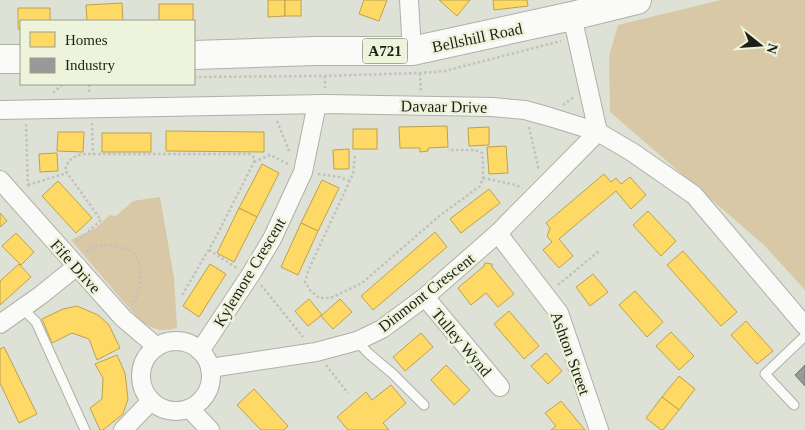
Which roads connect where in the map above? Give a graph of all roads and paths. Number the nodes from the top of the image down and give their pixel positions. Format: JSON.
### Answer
{"nodes":[{"id":1,"x":410,"y":0,"type":"edge"},
{"id":2,"x":637,"y":0,"type":"edge"},
{"id":3,"x":572,"y":16,"type":"junction"},
{"id":4,"x":412,"y":51,"type":"junction"},
{"id":5,"x":195,"y":55,"type":"edge"},
{"id":6,"x":0,"y":59,"type":"edge"},
{"id":7,"x":20,"y":59,"type":"edge"},
{"id":8,"x":587,"y":81,"type":"junction"},
{"id":9,"x":317,"y":104,"type":"junction"},
{"id":10,"x":92,"y":108,"type":"junction"},
{"id":11,"x":26,"y":109,"type":"junction"},
{"id":12,"x":0,"y":110,"type":"edge"},
{"id":13,"x":525,"y":110,"type":"junction"},
{"id":14,"x":550,"y":117,"type":"junction"},
{"id":15,"x":598,"y":132,"type":"junction"},
{"id":16,"x":448,"y":150,"type":"dead end"},
{"id":17,"x":92,"y":154,"type":"junction"},
{"id":18,"x":355,"y":156,"type":"dead end"},
{"id":19,"x":254,"y":162,"type":"junction"},
{"id":20,"x":303,"y":172,"type":"junction"},
{"id":21,"x":67,"y":173,"type":"junction"},
{"id":22,"x":483,"y":178,"type":"junction"},
{"id":23,"x":0,"y":180,"type":"edge"},
{"id":24,"x":350,"y":181,"type":"junction"},
{"id":25,"x":28,"y":185,"type":"junction"},
{"id":26,"x":540,"y":192,"type":"junction"},
{"id":27,"x":26,"y":210,"type":"junction"},
{"id":28,"x":498,"y":233,"type":"junction"},
{"id":29,"x":209,"y":250,"type":"junction"},
{"id":30,"x":599,"y":251,"type":"dead end"},
{"id":31,"x":71,"y":260,"type":"junction"},
{"id":32,"x":252,"y":274,"type":"junction"},
{"id":33,"x":546,"y":295,"type":"junction"},
{"id":34,"x":181,"y":297,"type":"dead end"},
{"id":35,"x":425,"y":297,"type":"junction"},
{"id":36,"x":22,"y":308,"type":"junction"},
{"id":37,"x":123,"y":318,"type":"junction"},
{"id":38,"x":0,"y":324,"type":"edge"},
{"id":39,"x":805,"y":326,"type":"edge"},
{"id":40,"x":805,"y":336,"type":"edge"},
{"id":41,"x":357,"y":341,"type":"junction"},
{"id":42,"x":157,"y":347,"type":"junction"},
{"id":43,"x":200,"y":351,"type":"junction"},
{"id":44,"x":316,"y":352,"type":"junction"},
{"id":45,"x":210,"y":368,"type":"junction"},
{"id":46,"x":500,"y":387,"type":"dead end"},
{"id":47,"x":348,"y":393,"type":"dead end"},
{"id":48,"x":151,"y":401,"type":"junction"},
{"id":49,"x":424,"y":405,"type":"dead end"},
{"id":50,"x":794,"y":405,"type":"dead end"},
{"id":51,"x":190,"y":409,"type":"junction"},
{"id":52,"x":85,"y":430,"type":"edge"},
{"id":53,"x":122,"y":430,"type":"edge"},
{"id":54,"x":210,"y":430,"type":"edge"},
{"id":55,"x":599,"y":430,"type":"edge"}],
"edges":[{"from":1,"to":4,"type":"street"},
{"from":2,"to":3,"type":"main road","name":"Bellshill Road","number":"A721"},
{"from":3,"to":4,"type":"main road","name":"Bellshill Road","number":"A721"},
{"from":3,"to":8,"type":"street"},
{"from":4,"to":5,"type":"main road","name":"Bellshill Road","number":"A721"},
{"from":6,"to":7,"type":"main road"},
{"from":8,"to":14,"type":"path"},
{"from":8,"to":15,"type":"street"},
{"from":9,"to":10,"type":"street","name":"Davaar Drive"},
{"from":9,"to":13,"type":"street","name":"Davaar Drive"},
{"from":9,"to":20,"type":"street","name":"Kylemore Crescent"},
{"from":10,"to":11,"type":"street","name":"Davaar Drive"},
{"from":10,"to":17,"type":"path"},
{"from":11,"to":12,"type":"street","name":"Davaar Drive"},
{"from":11,"to":25,"type":"path"},
{"from":13,"to":14,"type":"street","name":"Davaar Drive"},
{"from":13,"to":26,"type":"path"},
{"from":14,"to":15,"type":"street","name":"Davaar Drive"},
{"from":15,"to":26,"type":"street","name":"Dinmont Crescent"},
{"from":15,"to":39,"type":"street","name":"Davaar Drive"},
{"from":16,"to":22,"type":"path"},
{"from":17,"to":19,"type":"path"},
{"from":17,"to":21,"type":"path"},
{"from":18,"to":24,"type":"path"},
{"from":19,"to":20,"type":"path"},
{"from":19,"to":29,"type":"path"},
{"from":20,"to":24,"type":"path"},
{"from":20,"to":32,"type":"street","name":"Kylemore Crescent"},
{"from":21,"to":25,"type":"path"},
{"from":21,"to":31,"type":"path"},
{"from":22,"to":24,"type":"path"},
{"from":22,"to":26,"type":"path"},
{"from":23,"to":27,"type":"street","name":"Fife Drive"},
{"from":25,"to":27,"type":"path"},
{"from":26,"to":28,"type":"street","name":"Dinmont Crescent"},
{"from":27,"to":31,"type":"street","name":"Fife Drive"},
{"from":28,"to":33,"type":"street","name":"Ashton Street"},
{"from":28,"to":35,"type":"street","name":"Dinmont Crescent"},
{"from":29,"to":32,"type":"path"},
{"from":29,"to":34,"type":"path"},
{"from":30,"to":33,"type":"path"},
{"from":31,"to":36,"type":"street"},
{"from":31,"to":37,"type":"street","name":"Fife Drive"},
{"from":31,"to":37,"type":"path"},
{"from":32,"to":43,"type":"street","name":"Kylemore Crescent"},
{"from":32,"to":44,"type":"path"},
{"from":33,"to":55,"type":"street","name":"Ashton Street"},
{"from":35,"to":41,"type":"street","name":"Dinmont Crescent"},
{"from":35,"to":46,"type":"street","name":"Tulley Wynd"},
{"from":36,"to":38,"type":"street"},
{"from":36,"to":52,"type":"lane"},
{"from":37,"to":42,"type":"street","name":"Fife Drive"},
{"from":40,"to":50,"type":"lane"},
{"from":41,"to":44,"type":"street","name":"Dinmont Crescent"},
{"from":41,"to":49,"type":"lane"},
{"from":42,"to":43,"type":"street"},
{"from":42,"to":48,"type":"street"},
{"from":43,"to":45,"type":"street"},
{"from":44,"to":45,"type":"street","name":"Dinmont Crescent"},
{"from":44,"to":47,"type":"path"},
{"from":45,"to":51,"type":"street"},
{"from":48,"to":51,"type":"street"},
{"from":48,"to":53,"type":"street"},
{"from":51,"to":54,"type":"street"}]}
